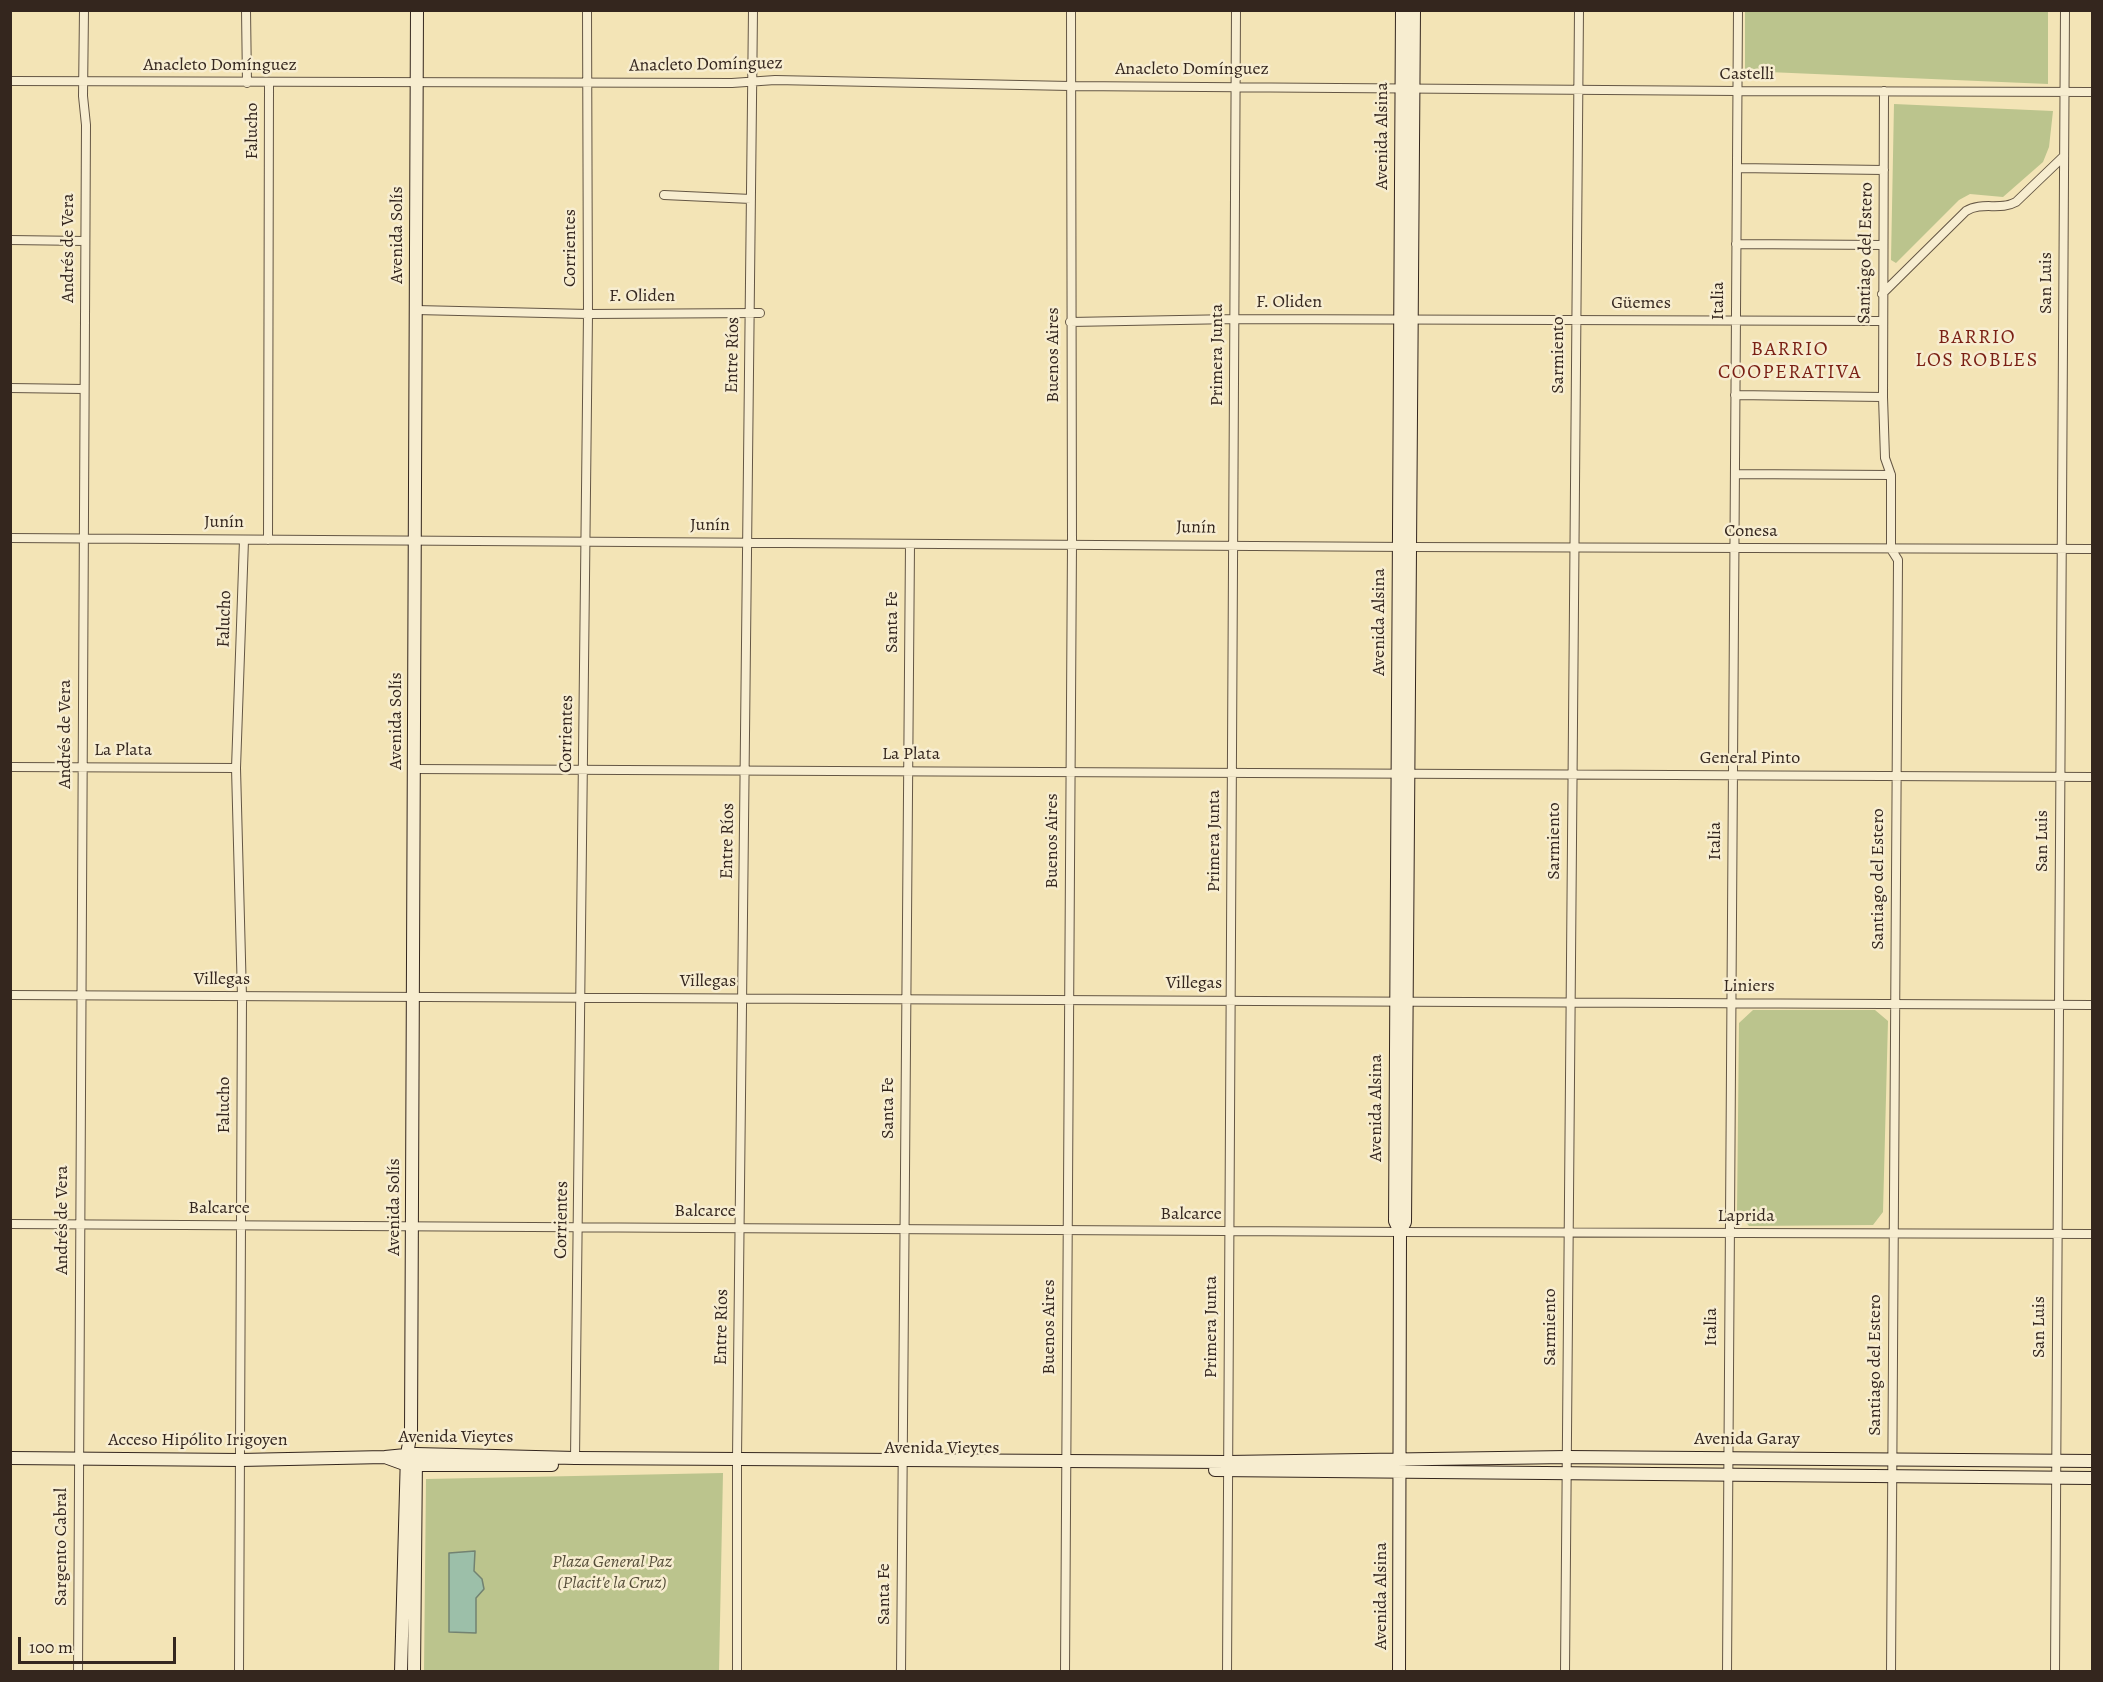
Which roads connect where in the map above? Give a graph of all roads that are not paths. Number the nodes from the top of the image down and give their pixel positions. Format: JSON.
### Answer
{"nodes":[{"id":1,"x":84,"y":10,"type":"edge"},
{"id":2,"x":246,"y":10,"type":"edge"},
{"id":3,"x":417,"y":10,"type":"edge"},
{"id":4,"x":587,"y":10,"type":"edge"},
{"id":5,"x":753,"y":10,"type":"edge"},
{"id":6,"x":1071,"y":10,"type":"edge"},
{"id":7,"x":1236,"y":10,"type":"edge"},
{"id":8,"x":1402,"y":10,"type":"edge"},
{"id":9,"x":1414,"y":10,"type":"edge"},
{"id":10,"x":1579,"y":10,"type":"edge"},
{"id":11,"x":1738,"y":10,"type":"edge"},
{"id":12,"x":2064,"y":10,"type":"edge"},
{"id":13,"x":10,"y":81,"type":"edge"},
{"id":14,"x":84,"y":81,"type":"junction"},
{"id":15,"x":247,"y":82,"type":"junction"},
{"id":16,"x":752,"y":82,"type":"junction"},
{"id":17,"x":269,"y":83,"type":"junction"},
{"id":18,"x":587,"y":83,"type":"junction"},
{"id":19,"x":416,"y":84,"type":"junction"},
{"id":20,"x":1070,"y":86,"type":"junction"},
{"id":21,"x":1236,"y":87,"type":"junction"},
{"id":22,"x":1407,"y":88,"type":"junction"},
{"id":23,"x":1578,"y":90,"type":"junction"},
{"id":24,"x":1738,"y":91,"type":"junction"},
{"id":25,"x":1884,"y":91,"type":"junction"},
{"id":26,"x":2065,"y":92,"type":"junction"},
{"id":27,"x":2092,"y":92,"type":"edge"},
{"id":28,"x":2064,"y":156,"type":"junction"},
{"id":29,"x":1737,"y":168,"type":"junction"},
{"id":30,"x":1884,"y":170,"type":"junction"},
{"id":31,"x":664,"y":195,"type":"dead end"},
{"id":32,"x":751,"y":199,"type":"junction"},
{"id":33,"x":10,"y":240,"type":"edge"},
{"id":34,"x":85,"y":241,"type":"junction"},
{"id":35,"x":1736,"y":244,"type":"junction"},
{"id":36,"x":1883,"y":245,"type":"junction"},
{"id":37,"x":1882,"y":294,"type":"junction"},
{"id":38,"x":416,"y":310,"type":"junction"},
{"id":39,"x":750,"y":313,"type":"junction"},
{"id":40,"x":760,"y":313,"type":"dead end"},
{"id":41,"x":588,"y":314,"type":"junction"},
{"id":42,"x":1234,"y":319,"type":"junction"},
{"id":43,"x":1406,"y":320,"type":"junction"},
{"id":44,"x":1576,"y":320,"type":"junction"},
{"id":45,"x":1736,"y":321,"type":"junction"},
{"id":46,"x":1882,"y":321,"type":"junction"},
{"id":47,"x":1070,"y":322,"type":"junction"},
{"id":48,"x":10,"y":388,"type":"edge"},
{"id":49,"x":84,"y":389,"type":"junction"},
{"id":50,"x":1735,"y":395,"type":"junction"},
{"id":51,"x":1883,"y":397,"type":"junction"},
{"id":52,"x":1735,"y":474,"type":"junction"},
{"id":53,"x":1892,"y":475,"type":"junction"},
{"id":54,"x":10,"y":538,"type":"edge"},
{"id":55,"x":84,"y":539,"type":"junction"},
{"id":56,"x":244,"y":540,"type":"junction"},
{"id":57,"x":268,"y":540,"type":"junction"},
{"id":58,"x":415,"y":541,"type":"junction"},
{"id":59,"x":586,"y":542,"type":"junction"},
{"id":60,"x":747,"y":543,"type":"junction"},
{"id":61,"x":1072,"y":543,"type":"junction"},
{"id":62,"x":910,"y":544,"type":"junction"},
{"id":63,"x":1233,"y":545,"type":"junction"},
{"id":64,"x":1404,"y":547,"type":"junction"},
{"id":65,"x":1574,"y":548,"type":"junction"},
{"id":66,"x":1734,"y":548,"type":"junction"},
{"id":67,"x":1890,"y":549,"type":"junction"},
{"id":68,"x":2062,"y":549,"type":"junction"},
{"id":69,"x":2092,"y":549,"type":"edge"},
{"id":70,"x":10,"y":767,"type":"edge"},
{"id":71,"x":82,"y":768,"type":"junction"},
{"id":72,"x":236,"y":768,"type":"junction"},
{"id":73,"x":414,"y":769,"type":"junction"},
{"id":74,"x":583,"y":770,"type":"junction"},
{"id":75,"x":745,"y":770,"type":"junction"},
{"id":76,"x":908,"y":771,"type":"junction"},
{"id":77,"x":1070,"y":772,"type":"junction"},
{"id":78,"x":1232,"y":772,"type":"junction"},
{"id":79,"x":1403,"y":773,"type":"junction"},
{"id":80,"x":1572,"y":774,"type":"junction"},
{"id":81,"x":1733,"y":775,"type":"junction"},
{"id":82,"x":1896,"y":776,"type":"junction"},
{"id":83,"x":2060,"y":777,"type":"junction"},
{"id":84,"x":2092,"y":777,"type":"edge"},
{"id":85,"x":10,"y":995,"type":"edge"},
{"id":86,"x":81,"y":996,"type":"junction"},
{"id":87,"x":242,"y":997,"type":"junction"},
{"id":88,"x":414,"y":997,"type":"junction"},
{"id":89,"x":581,"y":998,"type":"junction"},
{"id":90,"x":742,"y":999,"type":"junction"},
{"id":91,"x":906,"y":999,"type":"junction"},
{"id":92,"x":1069,"y":1000,"type":"junction"},
{"id":93,"x":1231,"y":1001,"type":"junction"},
{"id":94,"x":1401,"y":1002,"type":"junction"},
{"id":95,"x":1570,"y":1002,"type":"junction"},
{"id":96,"x":1731,"y":1003,"type":"junction"},
{"id":97,"x":1895,"y":1004,"type":"junction"},
{"id":98,"x":2059,"y":1004,"type":"junction"},
{"id":99,"x":2092,"y":1005,"type":"edge"},
{"id":100,"x":10,"y":1224,"type":"edge"},
{"id":101,"x":80,"y":1224,"type":"junction"},
{"id":102,"x":241,"y":1225,"type":"junction"},
{"id":103,"x":413,"y":1226,"type":"junction"},
{"id":104,"x":578,"y":1227,"type":"junction"},
{"id":105,"x":740,"y":1228,"type":"junction"},
{"id":106,"x":904,"y":1230,"type":"junction"},
{"id":107,"x":1067,"y":1231,"type":"junction"},
{"id":108,"x":1229,"y":1232,"type":"junction"},
{"id":109,"x":1400,"y":1232,"type":"junction"},
{"id":110,"x":1568,"y":1233,"type":"junction"},
{"id":111,"x":1729,"y":1233,"type":"junction"},
{"id":112,"x":1893,"y":1234,"type":"junction"},
{"id":113,"x":2057,"y":1234,"type":"junction"},
{"id":114,"x":2092,"y":1234,"type":"edge"},
{"id":115,"x":385,"y":1457,"type":"joint"},
{"id":116,"x":1566,"y":1457,"type":"junction"},
{"id":117,"x":10,"y":1458,"type":"edge"},
{"id":118,"x":575,"y":1458,"type":"junction"},
{"id":119,"x":1400,"y":1458,"type":"junction"},
{"id":120,"x":1728,"y":1458,"type":"junction"},
{"id":121,"x":79,"y":1459,"type":"junction"},
{"id":122,"x":411,"y":1459,"type":"junction"},
{"id":123,"x":240,"y":1460,"type":"junction"},
{"id":124,"x":1892,"y":1460,"type":"junction"},
{"id":125,"x":737,"y":1461,"type":"junction"},
{"id":126,"x":2056,"y":1461,"type":"junction"},
{"id":127,"x":2092,"y":1461,"type":"edge"},
{"id":128,"x":1066,"y":1463,"type":"junction"},
{"id":129,"x":902,"y":1464,"type":"junction"},
{"id":130,"x":1227,"y":1466,"type":"junction"},
{"id":131,"x":1401,"y":1473,"type":"junction"},
{"id":132,"x":1566,"y":1474,"type":"junction"},
{"id":133,"x":1728,"y":1476,"type":"junction"},
{"id":134,"x":1892,"y":1477,"type":"junction"},
{"id":135,"x":2092,"y":1478,"type":"edge"},
{"id":136,"x":2056,"y":1479,"type":"junction"},
{"id":137,"x":78,"y":1671,"type":"edge"},
{"id":138,"x":239,"y":1671,"type":"edge"},
{"id":139,"x":401,"y":1671,"type":"edge"},
{"id":140,"x":414,"y":1671,"type":"edge"},
{"id":141,"x":737,"y":1671,"type":"edge"},
{"id":142,"x":901,"y":1671,"type":"edge"},
{"id":143,"x":1065,"y":1671,"type":"edge"},
{"id":144,"x":1227,"y":1671,"type":"edge"},
{"id":145,"x":1399,"y":1671,"type":"edge"},
{"id":146,"x":1565,"y":1671,"type":"edge"},
{"id":147,"x":1727,"y":1671,"type":"edge"},
{"id":148,"x":1891,"y":1671,"type":"edge"},
{"id":149,"x":2055,"y":1671,"type":"edge"}],
"edges":[{"from":1,"to":14,"type":"street","name":"Andrés de Vera"},
{"from":2,"to":15,"type":"street","name":"Falucho"},
{"from":3,"to":19,"type":"main road","name":"Avenida Solís"},
{"from":4,"to":18,"type":"street","name":"Corrientes"},
{"from":5,"to":16,"type":"street","name":"Entre Ríos"},
{"from":6,"to":20,"type":"street","name":"Buenos Aires"},
{"from":7,"to":21,"type":"street","name":"Primera Junta"},
{"from":8,"to":22,"type":"main road","name":"Avenida Alsina"},
{"from":9,"to":22,"type":"main road","name":"Avenida Alsina"},
{"from":10,"to":23,"type":"street","name":"Sarmiento"},
{"from":11,"to":24,"type":"street","name":"Italia"},
{"from":12,"to":26,"type":"street","name":"San Luis"},
{"from":13,"to":14,"type":"street","name":"Anacleto Domínguez"},
{"from":14,"to":15,"type":"street","name":"Anacleto Domínguez"},
{"from":14,"to":34,"type":"street","name":"Andrés de Vera"},
{"from":15,"to":17,"type":"street","name":"Anacleto Domínguez"},
{"from":16,"to":18,"type":"street","name":"Anacleto Domínguez"},
{"from":16,"to":20,"type":"street","name":"Anacleto Domínguez"},
{"from":16,"to":32,"type":"street","name":"Entre Ríos"},
{"from":17,"to":19,"type":"street","name":"Anacleto Domínguez"},
{"from":17,"to":57,"type":"street","name":"Falucho"},
{"from":18,"to":19,"type":"street","name":"Anacleto Domínguez"},
{"from":18,"to":41,"type":"street","name":"Corrientes"},
{"from":19,"to":38,"type":"main road","name":"Avenida Solís"},
{"from":20,"to":21,"type":"street","name":"Anacleto Domínguez"},
{"from":20,"to":47,"type":"street","name":"Buenos Aires"},
{"from":21,"to":22,"type":"street","name":"Anacleto Domínguez"},
{"from":21,"to":42,"type":"street","name":"Primera Junta"},
{"from":22,"to":23,"type":"street","name":"Castelli"},
{"from":22,"to":43,"type":"main road","name":"Avenida Alsina"},
{"from":23,"to":24,"type":"street","name":"Castelli"},
{"from":23,"to":44,"type":"street","name":"Sarmiento"},
{"from":24,"to":25,"type":"street","name":"Castelli"},
{"from":24,"to":29,"type":"street","name":"Italia"},
{"from":25,"to":26,"type":"street","name":"Castelli"},
{"from":25,"to":30,"type":"street","name":"Santiago del Estero"},
{"from":26,"to":27,"type":"street","name":"Castelli"},
{"from":26,"to":28,"type":"street","name":"San Luis"},
{"from":28,"to":37,"type":"street"},
{"from":28,"to":68,"type":"street","name":"San Luis"},
{"from":29,"to":30,"type":"street"},
{"from":29,"to":35,"type":"street","name":"Italia"},
{"from":30,"to":36,"type":"street","name":"Santiago del Estero"},
{"from":31,"to":32,"type":"street"},
{"from":32,"to":39,"type":"street","name":"Entre Ríos"},
{"from":33,"to":34,"type":"street"},
{"from":34,"to":49,"type":"street","name":"Andrés de Vera"},
{"from":35,"to":36,"type":"street"},
{"from":35,"to":45,"type":"street","name":"Italia"},
{"from":36,"to":37,"type":"street","name":"Santiago del Estero"},
{"from":37,"to":46,"type":"street","name":"Santiago del Estero"},
{"from":38,"to":41,"type":"street","name":"F. Oliden"},
{"from":38,"to":58,"type":"main road","name":"Avenida Solís"},
{"from":39,"to":40,"type":"street","name":"F. Oliden"},
{"from":39,"to":41,"type":"street","name":"F. Oliden"},
{"from":39,"to":60,"type":"street","name":"Entre Ríos"},
{"from":41,"to":59,"type":"street","name":"Corrientes"},
{"from":42,"to":43,"type":"street","name":"F. Oliden"},
{"from":42,"to":47,"type":"street","name":"F. Oliden"},
{"from":42,"to":63,"type":"street","name":"Primera Junta"},
{"from":43,"to":44,"type":"street","name":"Güemes"},
{"from":43,"to":64,"type":"main road","name":"Avenida Alsina"},
{"from":44,"to":45,"type":"street","name":"Güemes"},
{"from":44,"to":65,"type":"street","name":"Sarmiento"},
{"from":45,"to":46,"type":"street","name":"Güemes"},
{"from":45,"to":50,"type":"street","name":"Italia"},
{"from":46,"to":51,"type":"street","name":"Santiago del Estero"},
{"from":47,"to":61,"type":"street","name":"Buenos Aires"},
{"from":48,"to":49,"type":"street"},
{"from":49,"to":55,"type":"street","name":"Andrés de Vera"},
{"from":50,"to":51,"type":"street"},
{"from":50,"to":52,"type":"street","name":"Italia"},
{"from":51,"to":53,"type":"street","name":"Santiago del Estero"},
{"from":52,"to":53,"type":"street"},
{"from":52,"to":66,"type":"street","name":"Italia"},
{"from":53,"to":67,"type":"street","name":"Santiago del Estero"},
{"from":54,"to":55,"type":"street","name":"Junín"},
{"from":55,"to":56,"type":"street","name":"Junín"},
{"from":55,"to":71,"type":"street","name":"Andrés de Vera"},
{"from":56,"to":57,"type":"street","name":"Junín"},
{"from":56,"to":72,"type":"street","name":"Falucho"},
{"from":57,"to":58,"type":"street","name":"Junín"},
{"from":58,"to":59,"type":"street","name":"Junín"},
{"from":58,"to":73,"type":"main road","name":"Avenida Solís"},
{"from":59,"to":60,"type":"street","name":"Junín"},
{"from":59,"to":74,"type":"street","name":"Corrientes"},
{"from":60,"to":62,"type":"street","name":"Junín"},
{"from":60,"to":75,"type":"street","name":"Entre Ríos"},
{"from":61,"to":62,"type":"street","name":"Junín"},
{"from":61,"to":63,"type":"street","name":"Junín"},
{"from":61,"to":77,"type":"street","name":"Buenos Aires"},
{"from":62,"to":76,"type":"street","name":"Santa Fe"},
{"from":63,"to":64,"type":"street","name":"Junín"},
{"from":63,"to":78,"type":"street","name":"Primera Junta"},
{"from":64,"to":65,"type":"street","name":"Conesa"},
{"from":64,"to":79,"type":"main road","name":"Avenida Alsina"},
{"from":65,"to":66,"type":"street","name":"Conesa"},
{"from":65,"to":80,"type":"street","name":"Sarmiento"},
{"from":66,"to":67,"type":"street","name":"Conesa"},
{"from":66,"to":81,"type":"street","name":"Italia"},
{"from":67,"to":68,"type":"street","name":"Conesa"},
{"from":67,"to":82,"type":"street","name":"Santiago del Estero"},
{"from":68,"to":69,"type":"street","name":"Conesa"},
{"from":68,"to":83,"type":"street","name":"San Luis"},
{"from":70,"to":71,"type":"street","name":"La Plata"},
{"from":71,"to":72,"type":"street","name":"La Plata"},
{"from":71,"to":86,"type":"street","name":"Andrés de Vera"},
{"from":72,"to":87,"type":"street","name":"Falucho"},
{"from":73,"to":74,"type":"street","name":"La Plata"},
{"from":73,"to":88,"type":"main road","name":"Avenida Solís"},
{"from":74,"to":75,"type":"street","name":"La Plata"},
{"from":74,"to":89,"type":"street","name":"Corrientes"},
{"from":75,"to":76,"type":"street","name":"La Plata"},
{"from":75,"to":90,"type":"street","name":"Entre Ríos"},
{"from":76,"to":77,"type":"street","name":"La Plata"},
{"from":76,"to":91,"type":"street","name":"Santa Fe"},
{"from":77,"to":78,"type":"street","name":"La Plata"},
{"from":77,"to":92,"type":"street","name":"Buenos Aires"},
{"from":78,"to":79,"type":"street","name":"La Plata"},
{"from":78,"to":93,"type":"street","name":"Primera Junta"},
{"from":79,"to":80,"type":"street","name":"General Pinto"},
{"from":79,"to":94,"type":"main road","name":"Avenida Alsina"},
{"from":80,"to":81,"type":"street","name":"General Pinto"},
{"from":80,"to":95,"type":"street","name":"Sarmiento"},
{"from":81,"to":82,"type":"street","name":"General Pinto"},
{"from":81,"to":96,"type":"street","name":"Italia"},
{"from":82,"to":83,"type":"street","name":"General Pinto"},
{"from":82,"to":97,"type":"street","name":"Santiago del Estero"},
{"from":83,"to":84,"type":"street","name":"General Pinto"},
{"from":83,"to":98,"type":"street","name":"San Luis"},
{"from":85,"to":86,"type":"street","name":"Villegas"},
{"from":86,"to":87,"type":"street","name":"Villegas"},
{"from":86,"to":101,"type":"street","name":"Andrés de Vera"},
{"from":87,"to":88,"type":"street","name":"Villegas"},
{"from":87,"to":102,"type":"street","name":"Falucho"},
{"from":88,"to":89,"type":"street","name":"Villegas"},
{"from":88,"to":103,"type":"main road","name":"Avenida Solís"},
{"from":89,"to":90,"type":"street","name":"Villegas"},
{"from":89,"to":104,"type":"street","name":"Corrientes"},
{"from":90,"to":91,"type":"street","name":"Villegas"},
{"from":90,"to":105,"type":"street","name":"Entre Ríos"},
{"from":91,"to":92,"type":"street","name":"Villegas"},
{"from":91,"to":106,"type":"street","name":"Santa Fe"},
{"from":92,"to":93,"type":"street","name":"Villegas"},
{"from":92,"to":107,"type":"street","name":"Buenos Aires"},
{"from":93,"to":94,"type":"street","name":"Villegas"},
{"from":93,"to":108,"type":"street","name":"Primera Junta"},
{"from":94,"to":95,"type":"street","name":"Liniers"},
{"from":94,"to":109,"type":"main road","name":"Avenida Alsina"},
{"from":95,"to":96,"type":"street","name":"Liniers"},
{"from":95,"to":110,"type":"street","name":"Sarmiento"},
{"from":96,"to":97,"type":"street","name":"Liniers"},
{"from":96,"to":111,"type":"street","name":"Italia"},
{"from":97,"to":98,"type":"street","name":"Liniers"},
{"from":97,"to":112,"type":"street","name":"Santiago del Estero"},
{"from":98,"to":99,"type":"street","name":"Liniers"},
{"from":98,"to":113,"type":"street","name":"San Luis"},
{"from":100,"to":101,"type":"street","name":"Balcarce"},
{"from":101,"to":102,"type":"street","name":"Balcarce"},
{"from":101,"to":121,"type":"street","name":"Andrés de Vera"},
{"from":102,"to":103,"type":"street","name":"Balcarce"},
{"from":102,"to":123,"type":"street","name":"Falucho"},
{"from":103,"to":104,"type":"street","name":"Balcarce"},
{"from":103,"to":122,"type":"main road","name":"Avenida Solís"},
{"from":104,"to":105,"type":"street","name":"Balcarce"},
{"from":104,"to":118,"type":"street","name":"Corrientes"},
{"from":105,"to":106,"type":"street","name":"Balcarce"},
{"from":105,"to":125,"type":"street","name":"Entre Ríos"},
{"from":106,"to":107,"type":"street","name":"Balcarce"},
{"from":106,"to":129,"type":"street","name":"Santa Fe"},
{"from":107,"to":108,"type":"street","name":"Balcarce"},
{"from":107,"to":128,"type":"street","name":"Buenos Aires"},
{"from":108,"to":109,"type":"street","name":"Balcarce"},
{"from":108,"to":130,"type":"street","name":"Primera Junta"},
{"from":109,"to":110,"type":"street","name":"Laprida"},
{"from":109,"to":119,"type":"main road","name":"Avenida Alsina"},
{"from":110,"to":111,"type":"street","name":"Laprida"},
{"from":110,"to":116,"type":"street","name":"Sarmiento"},
{"from":111,"to":112,"type":"street","name":"Laprida"},
{"from":111,"to":120,"type":"street","name":"Italia"},
{"from":112,"to":113,"type":"street","name":"Laprida"},
{"from":112,"to":124,"type":"street","name":"Santiago del Estero"},
{"from":113,"to":114,"type":"street","name":"Laprida"},
{"from":113,"to":126,"type":"street","name":"San Luis"},
{"from":115,"to":122,"type":"main road","name":"Avenida Vieytes"},
{"from":115,"to":123,"type":"main road","name":"Acceso Hipólito Irigoyen"},
{"from":116,"to":119,"type":"main road","name":"Avenida Garay"},
{"from":116,"to":120,"type":"main road","name":"Avenida Garay"},
{"from":116,"to":132,"type":"street","name":"Sarmiento"},
{"from":117,"to":121,"type":"main road","name":"Acceso Hipólito Irigoyen"},
{"from":118,"to":122,"type":"main road","name":"Avenida Vieytes"},
{"from":118,"to":125,"type":"main road","name":"Avenida Vieytes"},
{"from":119,"to":130,"type":"main road","name":"Avenida Vieytes"},
{"from":119,"to":131,"type":"main road","name":"Avenida Alsina"},
{"from":120,"to":124,"type":"main road","name":"Avenida Garay"},
{"from":120,"to":133,"type":"street","name":"Italia"},
{"from":121,"to":123,"type":"main road","name":"Acceso Hipólito Irigoyen"},
{"from":121,"to":137,"type":"street","name":"Sargento Cabral"},
{"from":122,"to":125,"type":"main road","name":"Avenida Vieytes"},
{"from":122,"to":139,"type":"main road","name":"Avenida Solís"},
{"from":122,"to":140,"type":"main road","name":"Avenida Solís"},
{"from":123,"to":138,"type":"street","name":"Falucho"},
{"from":124,"to":126,"type":"main road","name":"Avenida Garay"},
{"from":124,"to":134,"type":"street","name":"Santiago del Estero"},
{"from":125,"to":129,"type":"main road","name":"Avenida Vieytes"},
{"from":125,"to":141,"type":"street","name":"Entre Ríos"},
{"from":126,"to":127,"type":"main road","name":"Avenida Garay"},
{"from":126,"to":136,"type":"street","name":"San Luis"},
{"from":128,"to":129,"type":"main road","name":"Avenida Vieytes"},
{"from":128,"to":130,"type":"main road","name":"Avenida Vieytes"},
{"from":128,"to":143,"type":"street","name":"Buenos Aires"},
{"from":129,"to":142,"type":"street","name":"Santa Fe"},
{"from":130,"to":131,"type":"main road","name":"Avenida Vieytes"},
{"from":130,"to":144,"type":"street","name":"Primera Junta"},
{"from":131,"to":132,"type":"main road","name":"Avenida Garay"},
{"from":131,"to":145,"type":"main road","name":"Avenida Alsina"},
{"from":132,"to":133,"type":"main road","name":"Avenida Garay"},
{"from":132,"to":146,"type":"street","name":"Sarmiento"},
{"from":133,"to":134,"type":"main road","name":"Avenida Garay"},
{"from":133,"to":147,"type":"street","name":"Italia"},
{"from":134,"to":136,"type":"main road","name":"Avenida Garay"},
{"from":134,"to":148,"type":"street","name":"Santiago del Estero"},
{"from":135,"to":136,"type":"main road","name":"Avenida Garay"},
{"from":136,"to":149,"type":"street","name":"San Luis"}]}
